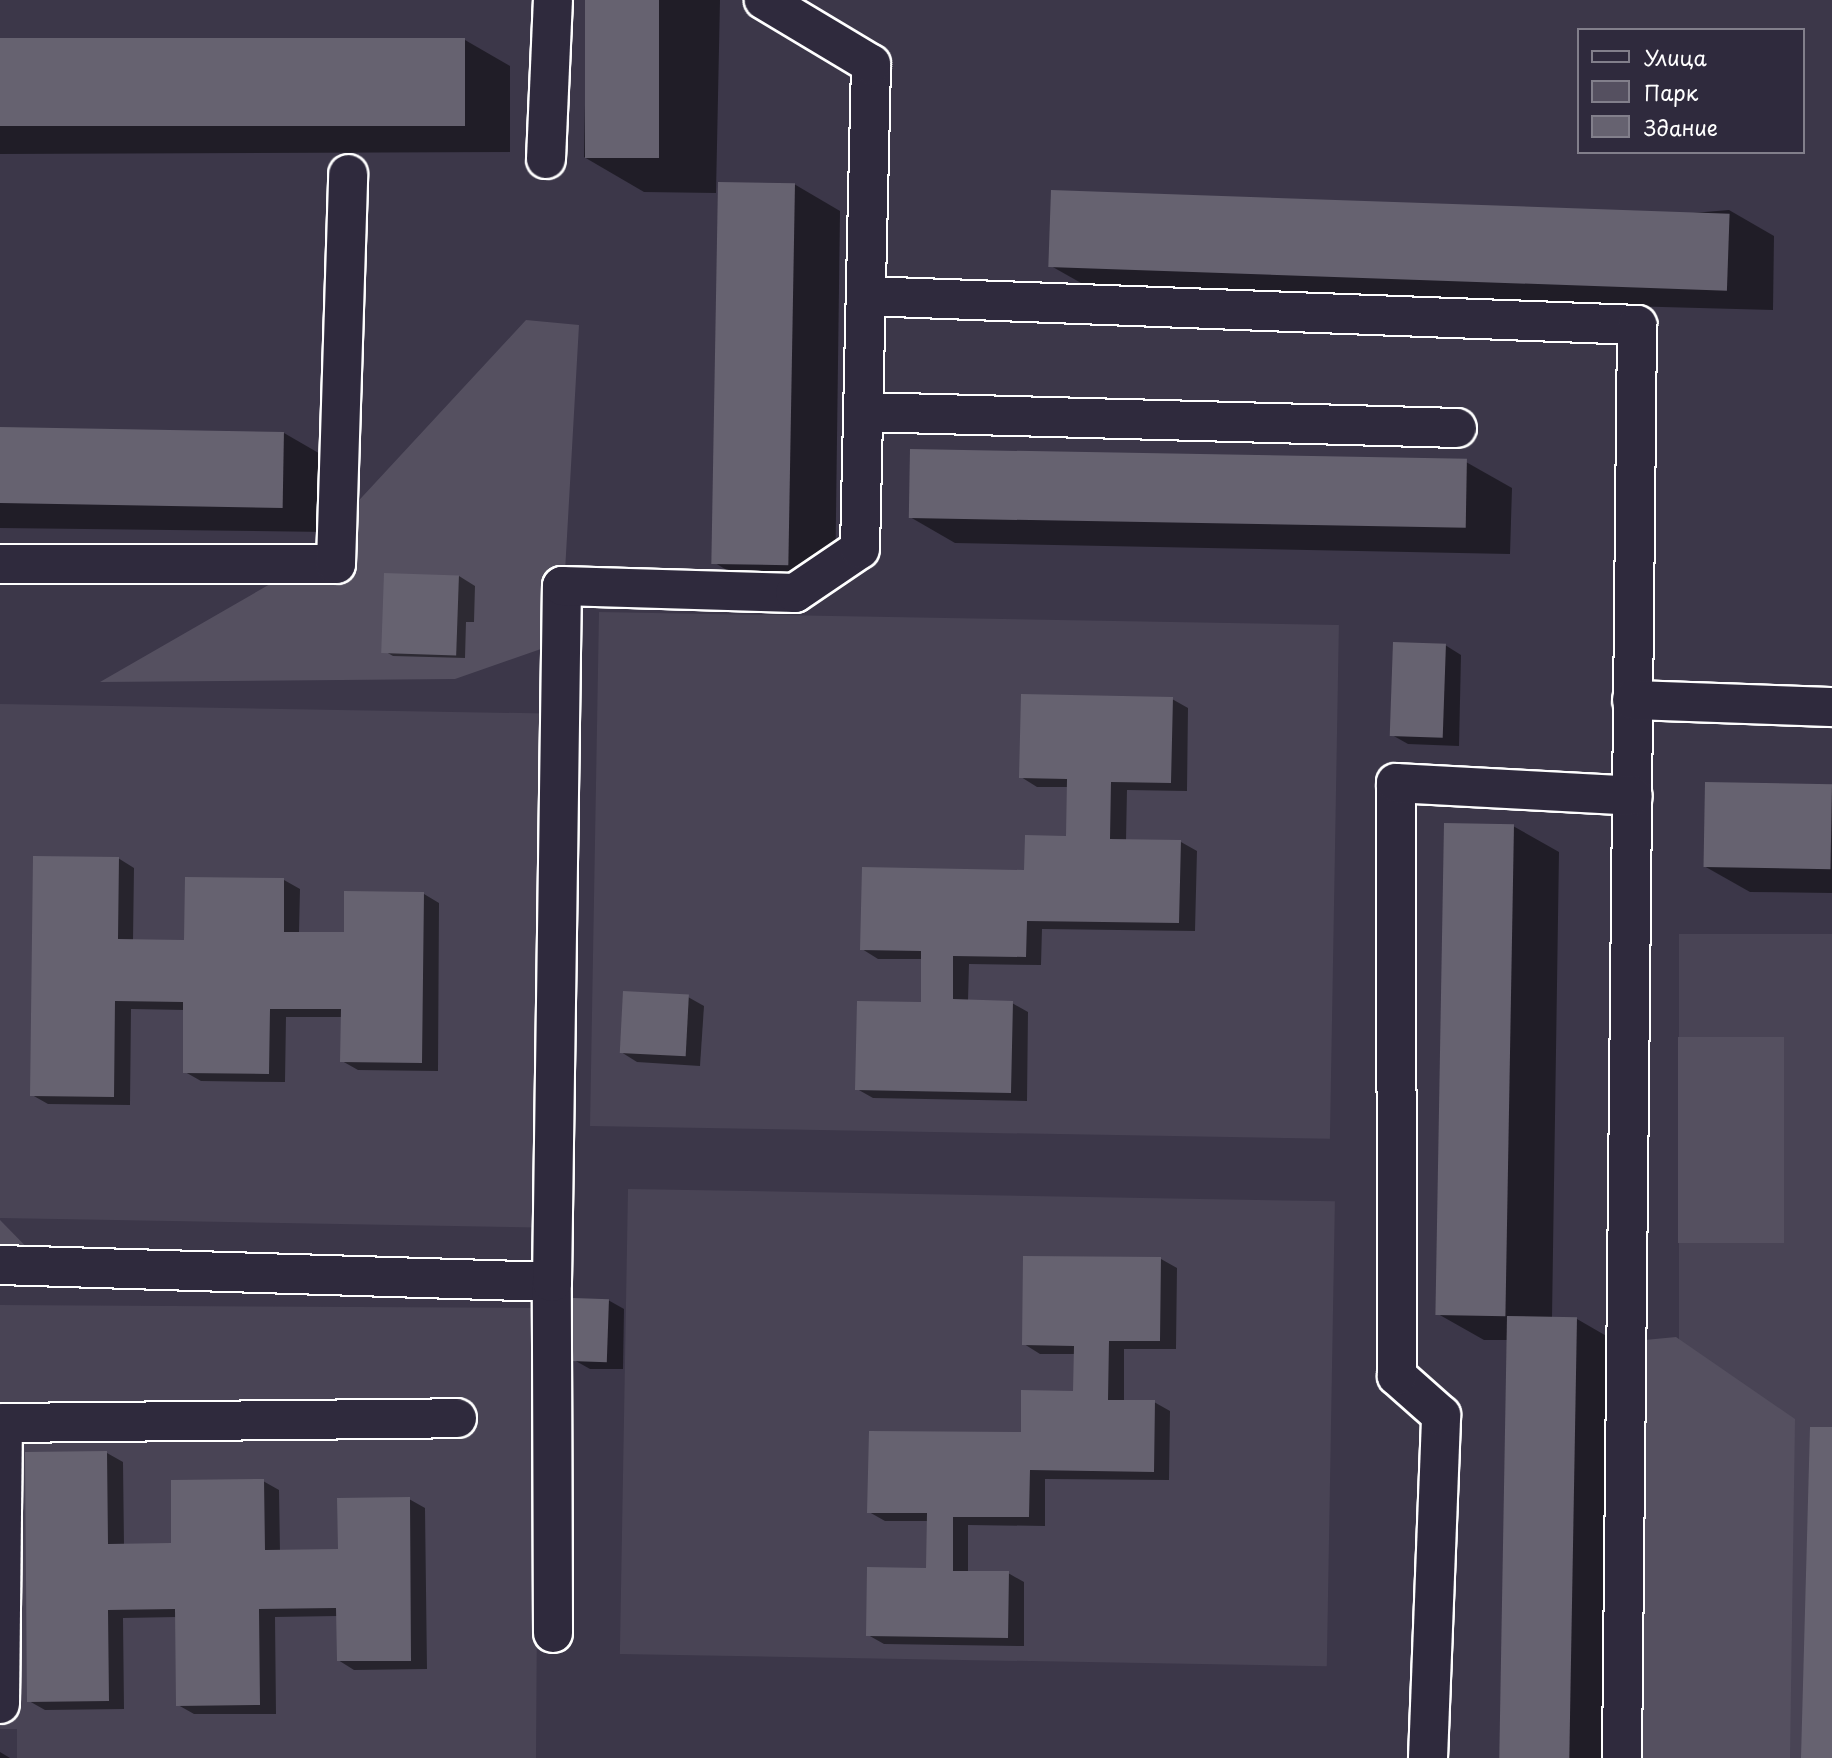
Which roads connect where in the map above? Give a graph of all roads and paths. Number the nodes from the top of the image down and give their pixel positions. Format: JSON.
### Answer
{"nodes":[{"id":1,"x":553,"y":0,"type":"edge"},
{"id":2,"x":764,"y":0,"type":"edge"},
{"id":3,"x":546,"y":159,"type":"dead end"},
{"id":4,"x":348,"y":174,"type":"dead end"},
{"id":5,"x":866,"y":296,"type":"junction"},
{"id":6,"x":863,"y":412,"type":"junction"},
{"id":7,"x":1457,"y":428,"type":"dead end"},
{"id":8,"x":0,"y":564,"type":"edge"},
{"id":9,"x":1632,"y":700,"type":"junction"},
{"id":10,"x":1832,"y":707,"type":"edge"},
{"id":11,"x":1633,"y":796,"type":"junction"},
{"id":12,"x":0,"y":1265,"type":"edge"},
{"id":13,"x":552,"y":1282,"type":"junction"},
{"id":14,"x":457,"y":1418,"type":"dead end"},
{"id":15,"x":553,"y":1633,"type":"dead end"},
{"id":16,"x":0,"y":1704,"type":"edge"},
{"id":17,"x":1428,"y":1758,"type":"edge"},
{"id":18,"x":1622,"y":1758,"type":"edge"}],
"edges":[{"from":1,"to":3,"type":"lane"},
{"from":2,"to":5,"type":"lane"},
{"from":4,"to":8,"type":"lane"},
{"from":5,"to":6,"type":"lane"},
{"from":5,"to":9,"type":"lane"},
{"from":6,"to":7,"type":"lane"},
{"from":6,"to":13,"type":"lane"},
{"from":9,"to":10,"type":"lane"},
{"from":9,"to":11,"type":"lane"},
{"from":11,"to":17,"type":"lane"},
{"from":11,"to":18,"type":"lane"},
{"from":12,"to":13,"type":"lane"},
{"from":13,"to":15,"type":"lane"},
{"from":14,"to":16,"type":"lane"}]}
